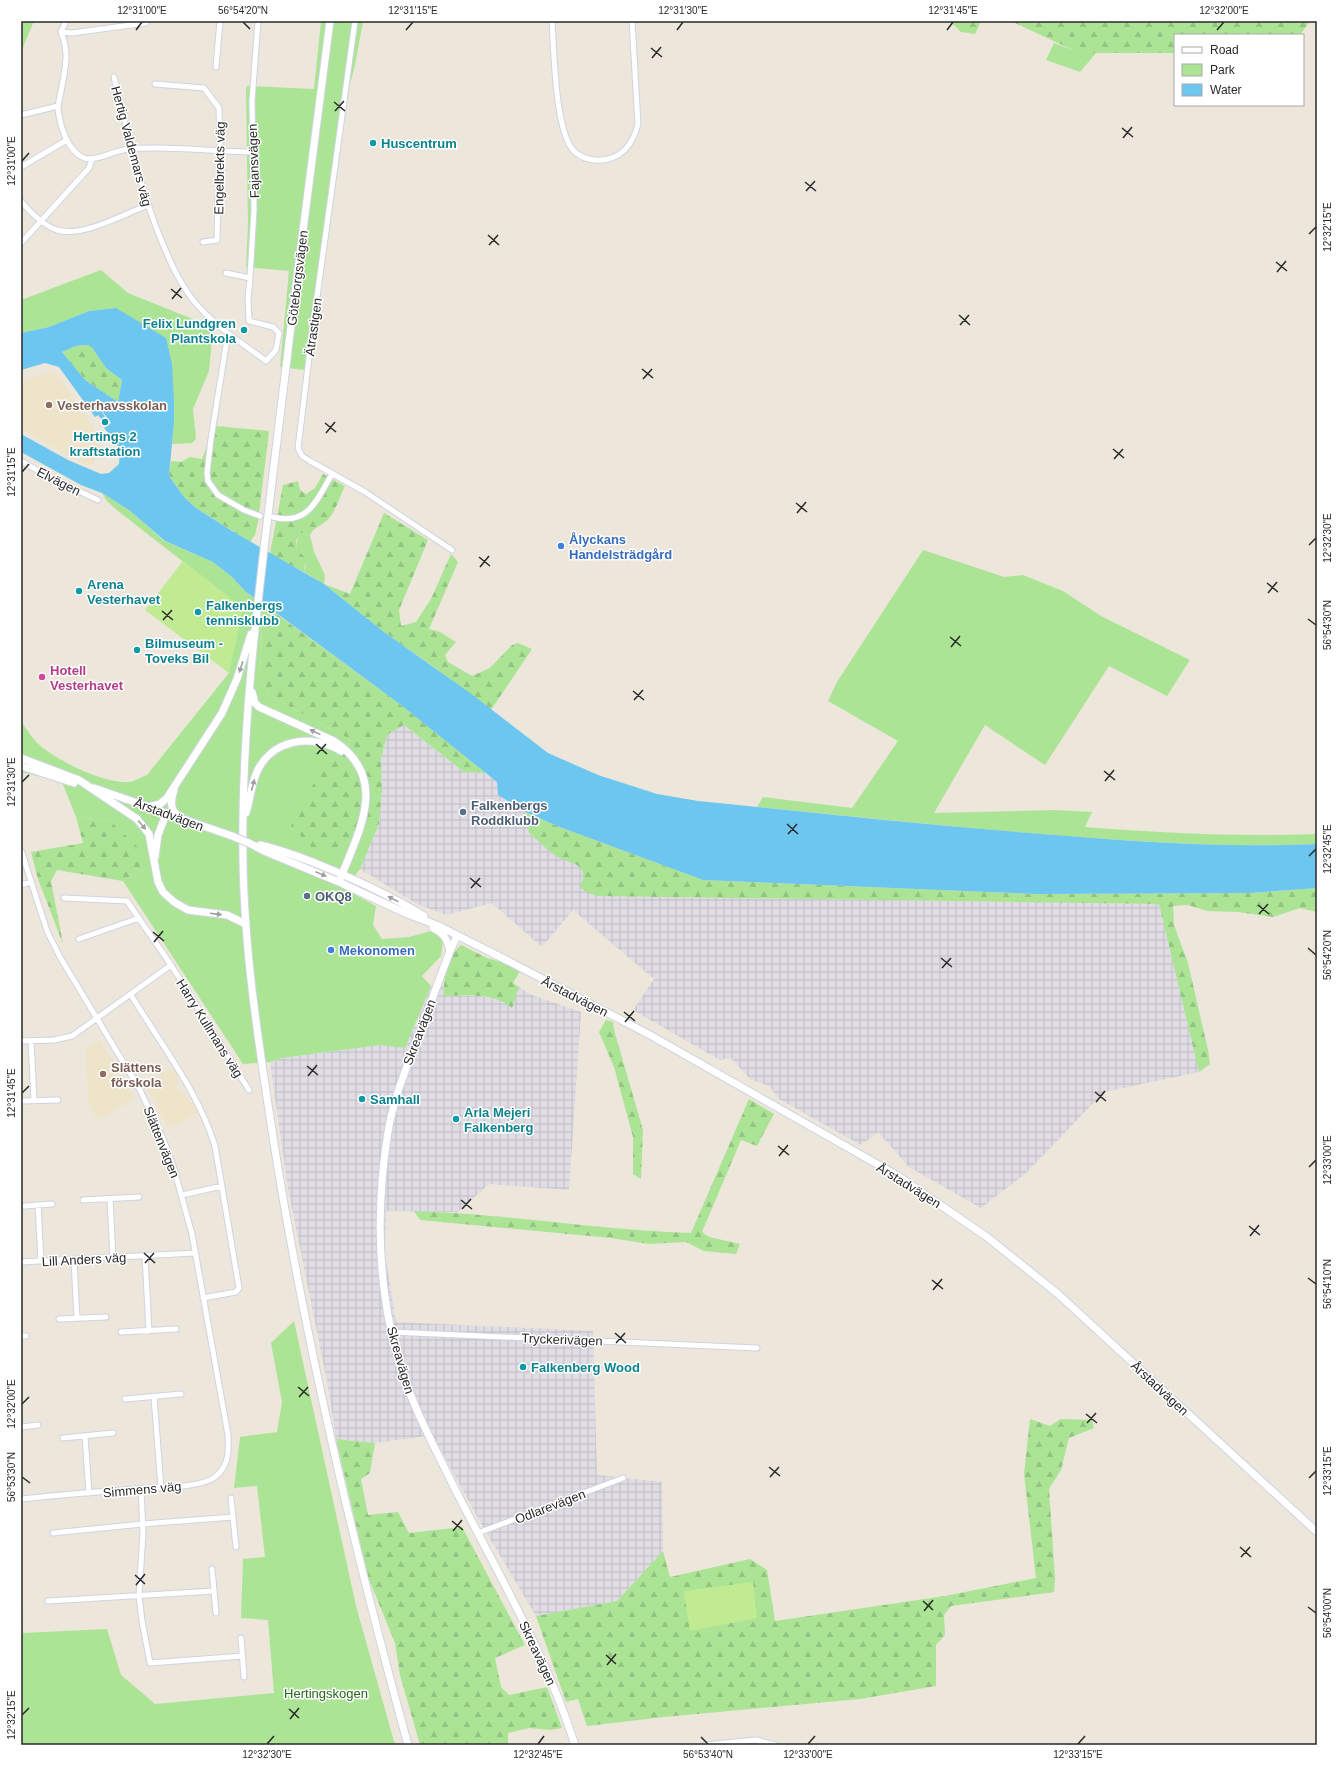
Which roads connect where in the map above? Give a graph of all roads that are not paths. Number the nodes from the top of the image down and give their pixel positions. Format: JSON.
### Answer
{"nodes":[{"id":1,"x":66,"y":21,"type":"edge"},
{"id":2,"x":219,"y":21,"type":"edge"},
{"id":3,"x":258,"y":21,"type":"edge"},
{"id":4,"x":330,"y":21,"type":"edge"},
{"id":5,"x":355,"y":21,"type":"edge"},
{"id":6,"x":552,"y":21,"type":"edge"},
{"id":7,"x":632,"y":21,"type":"edge"},
{"id":8,"x":146,"y":23,"type":"dead end"},
{"id":9,"x":61,"y":32,"type":"junction"},
{"id":10,"x":216,"y":67,"type":"dead end"},
{"id":11,"x":114,"y":77,"type":"dead end"},
{"id":12,"x":155,"y":84,"type":"dead end"},
{"id":13,"x":58,"y":106,"type":"junction"},
{"id":14,"x":21,"y":115,"type":"edge"},
{"id":15,"x":67,"y":140,"type":"junction"},
{"id":16,"x":132,"y":149,"type":"junction"},
{"id":17,"x":221,"y":152,"type":"junction"},
{"id":18,"x":253,"y":152,"type":"junction"},
{"id":19,"x":92,"y":159,"type":"junction"},
{"id":20,"x":21,"y":167,"type":"edge"},
{"id":21,"x":21,"y":201,"type":"edge"},
{"id":22,"x":148,"y":205,"type":"junction"},
{"id":23,"x":41,"y":221,"type":"junction"},
{"id":24,"x":203,"y":242,"type":"dead end"},
{"id":25,"x":21,"y":243,"type":"edge"},
{"id":26,"x":226,"y":273,"type":"dead end"},
{"id":27,"x":250,"y":278,"type":"junction"},
{"id":28,"x":228,"y":333,"type":"junction"},
{"id":29,"x":266,"y":361,"type":"joint"},
{"id":30,"x":21,"y":461,"type":"edge"},
{"id":31,"x":332,"y":474,"type":"junction"},
{"id":32,"x":98,"y":500,"type":"dead end"},
{"id":33,"x":260,"y":516,"type":"dead end"},
{"id":34,"x":273,"y":517,"type":"dead end"},
{"id":35,"x":452,"y":550,"type":"dead end"},
{"id":36,"x":256,"y":613,"type":"junction"},
{"id":37,"x":251,"y":672,"type":"junction"},
{"id":38,"x":347,"y":753,"type":"junction"},
{"id":39,"x":21,"y":758,"type":"edge"},
{"id":40,"x":21,"y":766,"type":"edge"},
{"id":41,"x":176,"y":784,"type":"junction"},
{"id":42,"x":88,"y":786,"type":"junction"},
{"id":43,"x":148,"y":807,"type":"junction"},
{"id":44,"x":166,"y":814,"type":"junction"},
{"id":45,"x":190,"y":822,"type":"junction"},
{"id":46,"x":243,"y":823,"type":"junction"},
{"id":47,"x":21,"y":850,"type":"edge"},
{"id":48,"x":154,"y":860,"type":"junction"},
{"id":49,"x":340,"y":878,"type":"junction"},
{"id":50,"x":31,"y":882,"type":"junction"},
{"id":51,"x":21,"y":886,"type":"edge"},
{"id":52,"x":64,"y":898,"type":"dead end"},
{"id":53,"x":405,"y":913,"type":"junction"},
{"id":54,"x":139,"y":918,"type":"junction"},
{"id":55,"x":246,"y":924,"type":"junction"},
{"id":56,"x":439,"y":926,"type":"junction"},
{"id":57,"x":457,"y":936,"type":"junction"},
{"id":58,"x":79,"y":939,"type":"dead end"},
{"id":59,"x":450,"y":951,"type":"junction"},
{"id":60,"x":171,"y":965,"type":"junction"},
{"id":61,"x":131,"y":995,"type":"junction"},
{"id":62,"x":98,"y":1019,"type":"junction"},
{"id":63,"x":21,"y":1041,"type":"edge"},
{"id":64,"x":31,"y":1041,"type":"junction"},
{"id":65,"x":248,"y":1090,"type":"dead end"},
{"id":66,"x":34,"y":1100,"type":"junction"},
{"id":67,"x":58,"y":1100,"type":"dead end"},
{"id":68,"x":21,"y":1101,"type":"edge"},
{"id":69,"x":222,"y":1186,"type":"junction"},
{"id":70,"x":182,"y":1195,"type":"junction"},
{"id":71,"x":139,"y":1197,"type":"dead end"},
{"id":72,"x":110,"y":1198,"type":"junction"},
{"id":73,"x":82,"y":1200,"type":"dead end"},
{"id":74,"x":52,"y":1204,"type":"dead end"},
{"id":75,"x":38,"y":1205,"type":"junction"},
{"id":76,"x":25,"y":1206,"type":"dead end"},
{"id":77,"x":195,"y":1253,"type":"junction"},
{"id":78,"x":145,"y":1256,"type":"junction"},
{"id":79,"x":113,"y":1257,"type":"junction"},
{"id":80,"x":74,"y":1260,"type":"junction"},
{"id":81,"x":41,"y":1261,"type":"junction"},
{"id":82,"x":21,"y":1262,"type":"edge"},
{"id":83,"x":203,"y":1298,"type":"junction"},
{"id":84,"x":106,"y":1317,"type":"dead end"},
{"id":85,"x":77,"y":1318,"type":"junction"},
{"id":86,"x":59,"y":1319,"type":"dead end"},
{"id":87,"x":176,"y":1329,"type":"dead end"},
{"id":88,"x":148,"y":1331,"type":"junction"},
{"id":89,"x":121,"y":1332,"type":"dead end"},
{"id":90,"x":391,"y":1332,"type":"junction"},
{"id":91,"x":757,"y":1348,"type":"dead end"},
{"id":92,"x":181,"y":1394,"type":"dead end"},
{"id":93,"x":154,"y":1397,"type":"junction"},
{"id":94,"x":125,"y":1399,"type":"dead end"},
{"id":95,"x":38,"y":1425,"type":"dead end"},
{"id":96,"x":21,"y":1427,"type":"edge"},
{"id":97,"x":113,"y":1434,"type":"dead end"},
{"id":98,"x":228,"y":1435,"type":"joint"},
{"id":99,"x":85,"y":1436,"type":"junction"},
{"id":100,"x":63,"y":1438,"type":"dead end"},
{"id":101,"x":623,"y":1478,"type":"dead end"},
{"id":102,"x":141,"y":1488,"type":"junction"},
{"id":103,"x":161,"y":1488,"type":"junction"},
{"id":104,"x":89,"y":1493,"type":"junction"},
{"id":105,"x":231,"y":1498,"type":"dead end"},
{"id":106,"x":21,"y":1499,"type":"edge"},
{"id":107,"x":233,"y":1517,"type":"junction"},
{"id":108,"x":142,"y":1524,"type":"junction"},
{"id":109,"x":1317,"y":1532,"type":"edge"},
{"id":110,"x":52,"y":1533,"type":"dead end"},
{"id":111,"x":478,"y":1533,"type":"junction"},
{"id":112,"x":236,"y":1547,"type":"dead end"},
{"id":113,"x":212,"y":1569,"type":"dead end"},
{"id":114,"x":214,"y":1591,"type":"junction"},
{"id":115,"x":140,"y":1595,"type":"junction"},
{"id":116,"x":48,"y":1601,"type":"dead end"},
{"id":117,"x":216,"y":1613,"type":"dead end"},
{"id":118,"x":242,"y":1638,"type":"dead end"},
{"id":119,"x":243,"y":1656,"type":"junction"},
{"id":120,"x":244,"y":1677,"type":"dead end"},
{"id":121,"x":735,"y":1744,"type":"edge"},
{"id":122,"x":408,"y":1745,"type":"edge"},
{"id":123,"x":575,"y":1745,"type":"edge"},
{"id":124,"x":705,"y":1745,"type":"edge"},
{"id":125,"x":775,"y":1745,"type":"edge"}],
"edges":[{"from":1,"to":9,"type":"street"},
{"from":2,"to":10,"type":"street"},
{"from":3,"to":18,"type":"street","name":"Fajansvägen"},
{"from":4,"to":36,"type":"main road","name":"Göteborgsvägen"},
{"from":5,"to":31,"type":"street","name":"Ätrastigen"},
{"from":6,"to":7,"type":"street"},
{"from":8,"to":9,"type":"street"},
{"from":9,"to":13,"type":"street"},
{"from":11,"to":16,"type":"street","name":"Hertig Valdemars väg"},
{"from":12,"to":17,"type":"street","name":"Engelbrekts väg"},
{"from":13,"to":14,"type":"street"},
{"from":13,"to":15,"type":"street"},
{"from":15,"to":19,"type":"street"},
{"from":15,"to":20,"type":"street"},
{"from":16,"to":17,"type":"street"},
{"from":16,"to":19,"type":"street"},
{"from":16,"to":22,"type":"street","name":"Hertig Valdemars väg"},
{"from":17,"to":18,"type":"street"},
{"from":17,"to":24,"type":"street","name":"Engelbrekts väg"},
{"from":18,"to":27,"type":"street","name":"Fajansvägen"},
{"from":19,"to":23,"type":"street"},
{"from":21,"to":23,"type":"street"},
{"from":22,"to":23,"type":"street"},
{"from":22,"to":28,"type":"street","name":"Hertig Valdemars väg"},
{"from":23,"to":25,"type":"street"},
{"from":26,"to":27,"type":"street"},
{"from":27,"to":29,"type":"street","name":"Fajansvägen"},
{"from":28,"to":29,"type":"street","name":"Hertig Valdemars väg"},
{"from":28,"to":33,"type":"street"},
{"from":30,"to":32,"type":"street","name":"Elvägen"},
{"from":31,"to":34,"type":"street"},
{"from":31,"to":35,"type":"street","name":"Ätrastigen"},
{"from":36,"to":37,"type":"main road"},
{"from":36,"to":41,"type":"main road","one_way":true},
{"from":38,"to":37,"type":"main road","one_way":true},
{"from":37,"to":46,"type":"main road"},
{"from":46,"to":38,"type":"main road","one_way":true},
{"from":38,"to":49,"type":"main road"},
{"from":39,"to":42,"type":"main road","name":"Årstadvägen"},
{"from":40,"to":42,"type":"main road","name":"Årstadvägen"},
{"from":41,"to":43,"type":"main road"},
{"from":41,"to":45,"type":"main road"},
{"from":42,"to":43,"type":"main road","name":"Årstadvägen"},
{"from":42,"to":48,"type":"main road","one_way":true},
{"from":43,"to":44,"type":"main road","name":"Årstadvägen"},
{"from":44,"to":45,"type":"main road","name":"Årstadvägen"},
{"from":44,"to":48,"type":"main road"},
{"from":45,"to":49,"type":"main road","name":"Årstadvägen","bridge":true},
{"from":46,"to":55,"type":"main road"},
{"from":47,"to":50,"type":"street","name":"Slättenvägen"},
{"from":48,"to":55,"type":"main road","one_way":true},
{"from":49,"to":53,"type":"main road","name":"Årstadvägen"},
{"from":56,"to":49,"type":"main road","name":"Årstadvägen","one_way":true},
{"from":50,"to":51,"type":"street"},
{"from":50,"to":62,"type":"street","name":"Slättenvägen"},
{"from":52,"to":54,"type":"street","name":"Harry Kullmans väg"},
{"from":53,"to":56,"type":"main road","name":"Årstadvägen"},
{"from":53,"to":59,"type":"main road"},
{"from":54,"to":58,"type":"street"},
{"from":54,"to":60,"type":"street","name":"Harry Kullmans väg"},
{"from":55,"to":122,"type":"main road"},
{"from":56,"to":57,"type":"main road","name":"Årstadvägen"},
{"from":57,"to":59,"type":"main road","name":"Skreavägen"},
{"from":57,"to":109,"type":"main road","name":"Årstadvägen"},
{"from":59,"to":90,"type":"main road","name":"Skreavägen"},
{"from":60,"to":61,"type":"street","name":"Harry Kullmans väg"},
{"from":60,"to":65,"type":"street","name":"Harry Kullmans väg"},
{"from":61,"to":62,"type":"street","name":"Harry Kullmans väg"},
{"from":61,"to":69,"type":"street"},
{"from":62,"to":64,"type":"street","name":"Harry Kullmans väg"},
{"from":62,"to":70,"type":"street","name":"Slättenvägen"},
{"from":63,"to":64,"type":"street","name":"Harry Kullmans väg"},
{"from":64,"to":66,"type":"street"},
{"from":66,"to":67,"type":"street"},
{"from":66,"to":68,"type":"street"},
{"from":69,"to":70,"type":"street"},
{"from":69,"to":83,"type":"street"},
{"from":70,"to":77,"type":"street","name":"Slättenvägen"},
{"from":71,"to":72,"type":"street"},
{"from":72,"to":73,"type":"street"},
{"from":72,"to":79,"type":"street"},
{"from":74,"to":75,"type":"street"},
{"from":75,"to":76,"type":"street"},
{"from":75,"to":81,"type":"street"},
{"from":77,"to":78,"type":"street","name":"Lill Anders väg"},
{"from":77,"to":83,"type":"street","name":"Slättenvägen"},
{"from":78,"to":79,"type":"street","name":"Lill Anders väg"},
{"from":78,"to":88,"type":"street"},
{"from":79,"to":80,"type":"street","name":"Lill Anders väg"},
{"from":80,"to":81,"type":"street","name":"Lill Anders väg"},
{"from":80,"to":85,"type":"street"},
{"from":81,"to":82,"type":"street","name":"Lill Anders väg"},
{"from":83,"to":98,"type":"street","name":"Slättenvägen"},
{"from":84,"to":85,"type":"street"},
{"from":85,"to":86,"type":"street"},
{"from":87,"to":88,"type":"street"},
{"from":88,"to":89,"type":"street"},
{"from":90,"to":91,"type":"street","name":"Tryckerivägen"},
{"from":90,"to":111,"type":"main road","name":"Skreavägen"},
{"from":92,"to":93,"type":"street"},
{"from":93,"to":94,"type":"street"},
{"from":93,"to":103,"type":"street"},
{"from":95,"to":96,"type":"street"},
{"from":97,"to":99,"type":"street"},
{"from":98,"to":103,"type":"street","name":"Simmens väg"},
{"from":99,"to":100,"type":"street"},
{"from":99,"to":104,"type":"street"},
{"from":101,"to":111,"type":"street","name":"Odlarevägen"},
{"from":102,"to":103,"type":"street","name":"Simmens väg"},
{"from":102,"to":104,"type":"street","name":"Simmens väg"},
{"from":102,"to":108,"type":"street"},
{"from":104,"to":106,"type":"street","name":"Simmens väg"},
{"from":105,"to":107,"type":"street"},
{"from":107,"to":108,"type":"street"},
{"from":107,"to":112,"type":"street"},
{"from":108,"to":110,"type":"street"},
{"from":108,"to":115,"type":"street"},
{"from":111,"to":123,"type":"main road","name":"Skreavägen"},
{"from":113,"to":114,"type":"street"},
{"from":114,"to":115,"type":"street"},
{"from":114,"to":117,"type":"street"},
{"from":115,"to":116,"type":"street"},
{"from":115,"to":119,"type":"street"},
{"from":118,"to":119,"type":"street"},
{"from":119,"to":120,"type":"street"},
{"from":121,"to":124,"type":"street"},
{"from":121,"to":125,"type":"street"}]}
